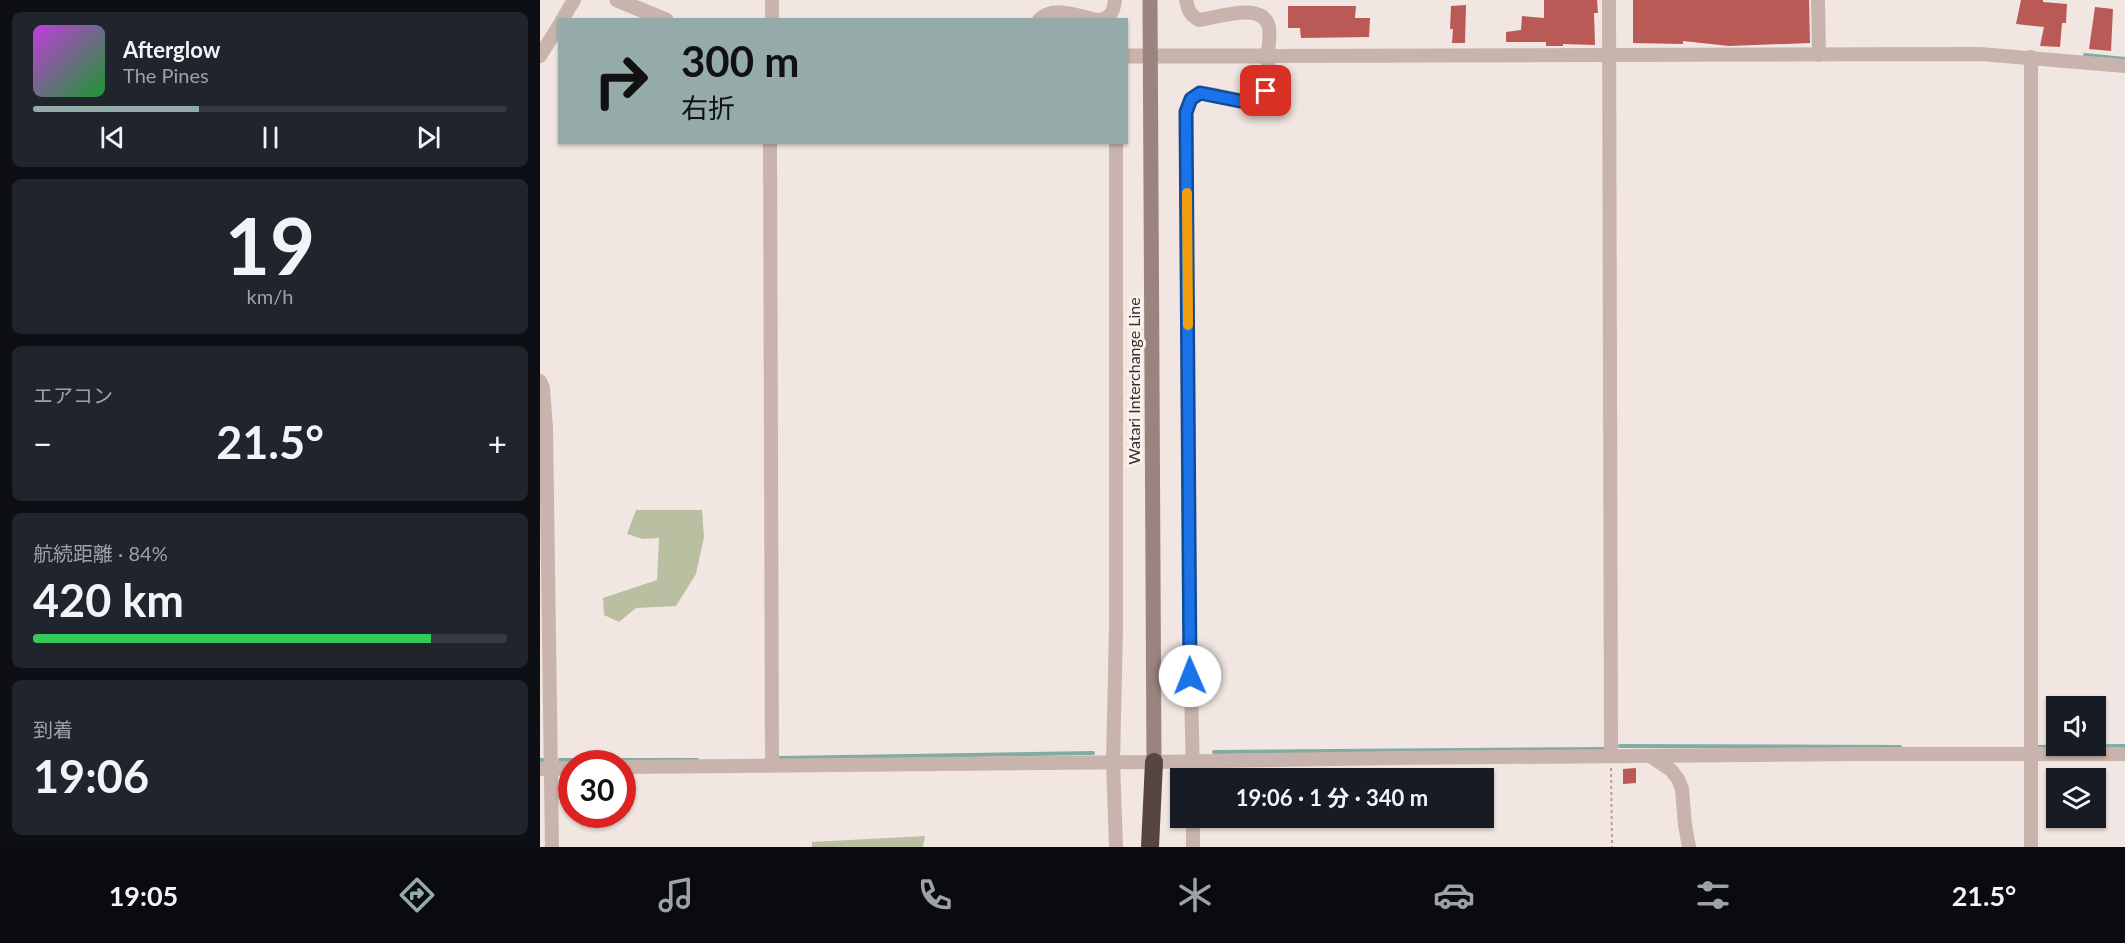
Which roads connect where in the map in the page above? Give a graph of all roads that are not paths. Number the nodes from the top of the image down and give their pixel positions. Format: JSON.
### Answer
{"nodes":[{"id":1,"x":574,"y":0,"type":"edge"},
{"id":2,"x":617,"y":0,"type":"edge"},
{"id":3,"x":772,"y":0,"type":"edge"},
{"id":4,"x":1115,"y":0,"type":"edge"},
{"id":5,"x":1150,"y":0,"type":"edge"},
{"id":6,"x":1186,"y":0,"type":"edge"},
{"id":7,"x":1609,"y":0,"type":"edge"},
{"id":8,"x":1818,"y":0,"type":"edge"},
{"id":9,"x":563,"y":18,"type":"edge"},
{"id":10,"x":661,"y":18,"type":"edge"},
{"id":11,"x":772,"y":18,"type":"edge"},
{"id":12,"x":1042,"y":18,"type":"edge"},
{"id":13,"x":1087,"y":18,"type":"edge"},
{"id":14,"x":1103,"y":18,"type":"edge"},
{"id":15,"x":558,"y":27,"type":"edge"},
{"id":16,"x":1609,"y":55,"type":"junction"},
{"id":17,"x":1819,"y":55,"type":"junction"},
{"id":18,"x":540,"y":56,"type":"edge"},
{"id":19,"x":1128,"y":56,"type":"edge"},
{"id":20,"x":1150,"y":56,"type":"junction"},
{"id":21,"x":1268,"y":56,"type":"junction"},
{"id":22,"x":2031,"y":57,"type":"junction"},
{"id":23,"x":2125,"y":66,"type":"edge"},
{"id":24,"x":770,"y":144,"type":"edge"},
{"id":25,"x":1116,"y":144,"type":"edge"},
{"id":26,"x":540,"y":381,"type":"edge"},
{"id":27,"x":2030,"y":754,"type":"junction"},
{"id":28,"x":2125,"y":754,"type":"edge"},
{"id":29,"x":1611,"y":756,"type":"junction"},
{"id":30,"x":1650,"y":756,"type":"junction"},
{"id":31,"x":1193,"y":761,"type":"junction"},
{"id":32,"x":1113,"y":762,"type":"junction"},
{"id":33,"x":1154,"y":762,"type":"junction"},
{"id":34,"x":772,"y":765,"type":"junction"},
{"id":35,"x":636,"y":767,"type":"edge"},
{"id":36,"x":1193,"y":768,"type":"edge"},
{"id":37,"x":546,"y":769,"type":"edge"},
{"id":38,"x":1193,"y":828,"type":"edge"},
{"id":39,"x":552,"y":847,"type":"edge"},
{"id":40,"x":1116,"y":847,"type":"edge"},
{"id":41,"x":1150,"y":847,"type":"edge"},
{"id":42,"x":1157,"y":847,"type":"edge"},
{"id":43,"x":1193,"y":847,"type":"edge"},
{"id":44,"x":1689,"y":847,"type":"edge"},
{"id":45,"x":2031,"y":847,"type":"edge"}],
"edges":[{"from":1,"to":9,"type":"street"},
{"from":2,"to":10,"type":"street"},
{"from":3,"to":11,"type":"street"},
{"from":4,"to":14,"type":"street"},
{"from":5,"to":20,"type":"main road","name":"Watari Interchange Line"},
{"from":6,"to":21,"type":"street"},
{"from":7,"to":16,"type":"street"},
{"from":8,"to":17,"type":"street"},
{"from":12,"to":13,"type":"street"},
{"from":15,"to":18,"type":"street"},
{"from":16,"to":17,"type":"street"},
{"from":16,"to":21,"type":"street"},
{"from":16,"to":29,"type":"street"},
{"from":17,"to":22,"type":"street"},
{"from":19,"to":20,"type":"street"},
{"from":20,"to":21,"type":"street"},
{"from":20,"to":33,"type":"main road","name":"Watari Interchange Line"},
{"from":21,"to":31,"type":"street"},
{"from":22,"to":23,"type":"street"},
{"from":22,"to":27,"type":"street"},
{"from":24,"to":34,"type":"street"},
{"from":25,"to":32,"type":"street"},
{"from":26,"to":37,"type":"street"},
{"from":27,"to":28,"type":"street"},
{"from":27,"to":30,"type":"street"},
{"from":27,"to":45,"type":"street"},
{"from":29,"to":30,"type":"street"},
{"from":29,"to":31,"type":"street"},
{"from":30,"to":44,"type":"street"},
{"from":31,"to":33,"type":"street"},
{"from":31,"to":36,"type":"street"},
{"from":32,"to":33,"type":"street"},
{"from":32,"to":34,"type":"street"},
{"from":32,"to":40,"type":"street"},
{"from":33,"to":41,"type":"highway"},
{"from":33,"to":42,"type":"highway"},
{"from":34,"to":35,"type":"street"},
{"from":37,"to":39,"type":"street"},
{"from":38,"to":43,"type":"street"}]}
